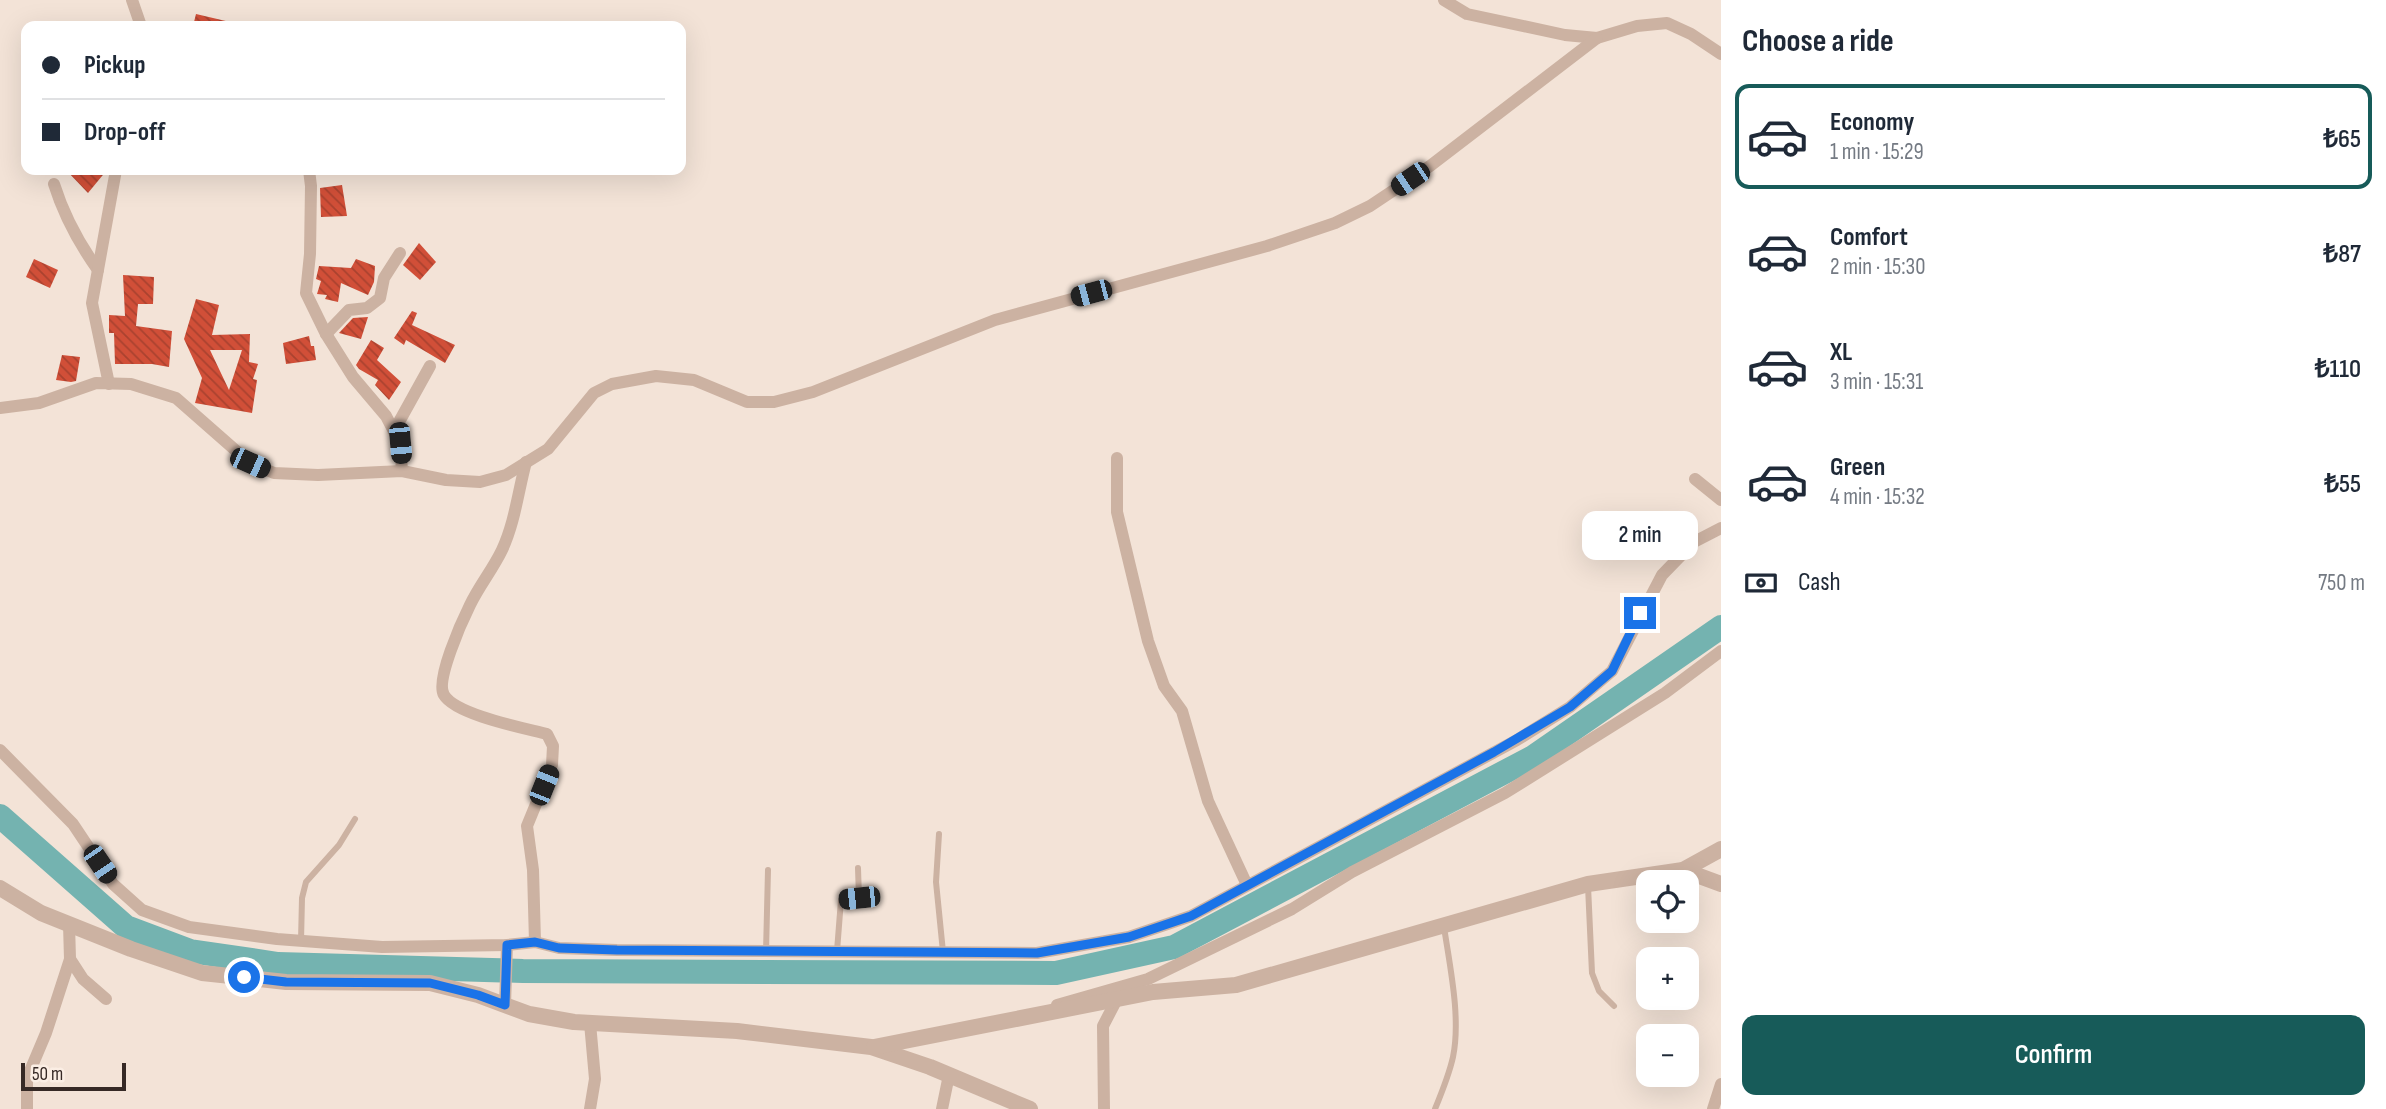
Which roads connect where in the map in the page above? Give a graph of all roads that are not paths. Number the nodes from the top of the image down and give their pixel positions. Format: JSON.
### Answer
{"nodes":[{"id":1,"x":132,"y":0,"type":"edge"},
{"id":2,"x":1444,"y":0,"type":"edge"},
{"id":3,"x":139,"y":21,"type":"edge"},
{"id":4,"x":1597,"y":38,"type":"junction"},
{"id":5,"x":1721,"y":54,"type":"edge"},
{"id":6,"x":115,"y":175,"type":"edge"},
{"id":7,"x":310,"y":175,"type":"edge"},
{"id":8,"x":54,"y":184,"type":"dead end"},
{"id":9,"x":400,"y":253,"type":"dead end"},
{"id":10,"x":98,"y":271,"type":"junction"},
{"id":11,"x":326,"y":334,"type":"junction"},
{"id":12,"x":430,"y":366,"type":"dead end"},
{"id":13,"x":108,"y":384,"type":"junction"},
{"id":14,"x":0,"y":408,"type":"edge"},
{"id":15,"x":394,"y":431,"type":"junction"},
{"id":16,"x":1117,"y":457,"type":"dead end"},
{"id":17,"x":526,"y":462,"type":"junction"},
{"id":18,"x":402,"y":471,"type":"junction"},
{"id":19,"x":1695,"y":478,"type":"dead end"},
{"id":20,"x":1721,"y":500,"type":"edge"},
{"id":21,"x":1721,"y":528,"type":"edge"},
{"id":22,"x":1721,"y":651,"type":"edge"},
{"id":23,"x":0,"y":750,"type":"edge"},
{"id":24,"x":355,"y":819,"type":"dead end"},
{"id":25,"x":939,"y":834,"type":"dead end"},
{"id":26,"x":1721,"y":849,"type":"edge"},
{"id":27,"x":858,"y":868,"type":"dead end"},
{"id":28,"x":768,"y":870,"type":"dead end"},
{"id":29,"x":1683,"y":870,"type":"edge"},
{"id":30,"x":1699,"y":876,"type":"edge"},
{"id":31,"x":1636,"y":877,"type":"edge"},
{"id":32,"x":1588,"y":884,"type":"junction"},
{"id":33,"x":1721,"y":884,"type":"edge"},
{"id":34,"x":1247,"y":885,"type":"junction"},
{"id":35,"x":0,"y":888,"type":"edge"},
{"id":36,"x":69,"y":924,"type":"junction"},
{"id":37,"x":1444,"y":927,"type":"junction"},
{"id":38,"x":300,"y":941,"type":"junction"},
{"id":39,"x":535,"y":942,"type":"junction"},
{"id":40,"x":507,"y":945,"type":"junction"},
{"id":41,"x":766,"y":952,"type":"junction"},
{"id":42,"x":943,"y":952,"type":"junction"},
{"id":43,"x":837,"y":953,"type":"junction"},
{"id":44,"x":70,"y":960,"type":"junction"},
{"id":45,"x":106,"y":999,"type":"dead end"},
{"id":46,"x":1117,"y":999,"type":"junction"},
{"id":47,"x":505,"y":1005,"type":"junction"},
{"id":48,"x":1614,"y":1006,"type":"dead end"},
{"id":49,"x":1038,"y":1014,"type":"junction"},
{"id":50,"x":590,"y":1023,"type":"junction"},
{"id":51,"x":872,"y":1047,"type":"junction"},
{"id":52,"x":949,"y":1075,"type":"junction"},
{"id":53,"x":1721,"y":1084,"type":"edge"},
{"id":54,"x":27,"y":1109,"type":"edge"},
{"id":55,"x":590,"y":1109,"type":"edge"},
{"id":56,"x":942,"y":1109,"type":"edge"},
{"id":57,"x":1030,"y":1109,"type":"edge"},
{"id":58,"x":1104,"y":1109,"type":"edge"},
{"id":59,"x":1435,"y":1109,"type":"edge"},
{"id":60,"x":1713,"y":1109,"type":"edge"}],
"edges":[{"from":1,"to":3,"type":"street"},
{"from":2,"to":4,"type":"street"},
{"from":4,"to":5,"type":"street"},
{"from":4,"to":17,"type":"street"},
{"from":6,"to":10,"type":"street"},
{"from":7,"to":11,"type":"street"},
{"from":8,"to":10,"type":"street"},
{"from":9,"to":11,"type":"street"},
{"from":10,"to":13,"type":"street"},
{"from":11,"to":15,"type":"street"},
{"from":12,"to":15,"type":"street"},
{"from":13,"to":14,"type":"street"},
{"from":13,"to":18,"type":"street"},
{"from":15,"to":18,"type":"street"},
{"from":16,"to":34,"type":"street"},
{"from":17,"to":18,"type":"street"},
{"from":17,"to":39,"type":"street"},
{"from":19,"to":20,"type":"street"},
{"from":21,"to":34,"type":"street"},
{"from":22,"to":49,"type":"street"},
{"from":23,"to":38,"type":"street"},
{"from":24,"to":38,"type":"lane"},
{"from":25,"to":42,"type":"lane"},
{"from":26,"to":29,"type":"street"},
{"from":27,"to":43,"type":"lane"},
{"from":28,"to":41,"type":"lane"},
{"from":30,"to":33,"type":"street"},
{"from":31,"to":32,"type":"street"},
{"from":32,"to":37,"type":"street"},
{"from":32,"to":48,"type":"lane"},
{"from":34,"to":42,"type":"street"},
{"from":35,"to":36,"type":"street"},
{"from":36,"to":44,"type":"street"},
{"from":36,"to":47,"type":"street"},
{"from":37,"to":46,"type":"street"},
{"from":37,"to":59,"type":"lane"},
{"from":38,"to":40,"type":"street"},
{"from":39,"to":40,"type":"street"},
{"from":39,"to":41,"type":"street"},
{"from":40,"to":47,"type":"street"},
{"from":41,"to":43,"type":"street"},
{"from":42,"to":43,"type":"street"},
{"from":44,"to":45,"type":"street"},
{"from":44,"to":54,"type":"street"},
{"from":46,"to":49,"type":"street"},
{"from":46,"to":58,"type":"street"},
{"from":47,"to":50,"type":"street"},
{"from":49,"to":51,"type":"street"},
{"from":50,"to":51,"type":"street"},
{"from":50,"to":55,"type":"street"},
{"from":51,"to":52,"type":"street"},
{"from":52,"to":56,"type":"street"},
{"from":52,"to":57,"type":"street"},
{"from":53,"to":60,"type":"street"}]}
